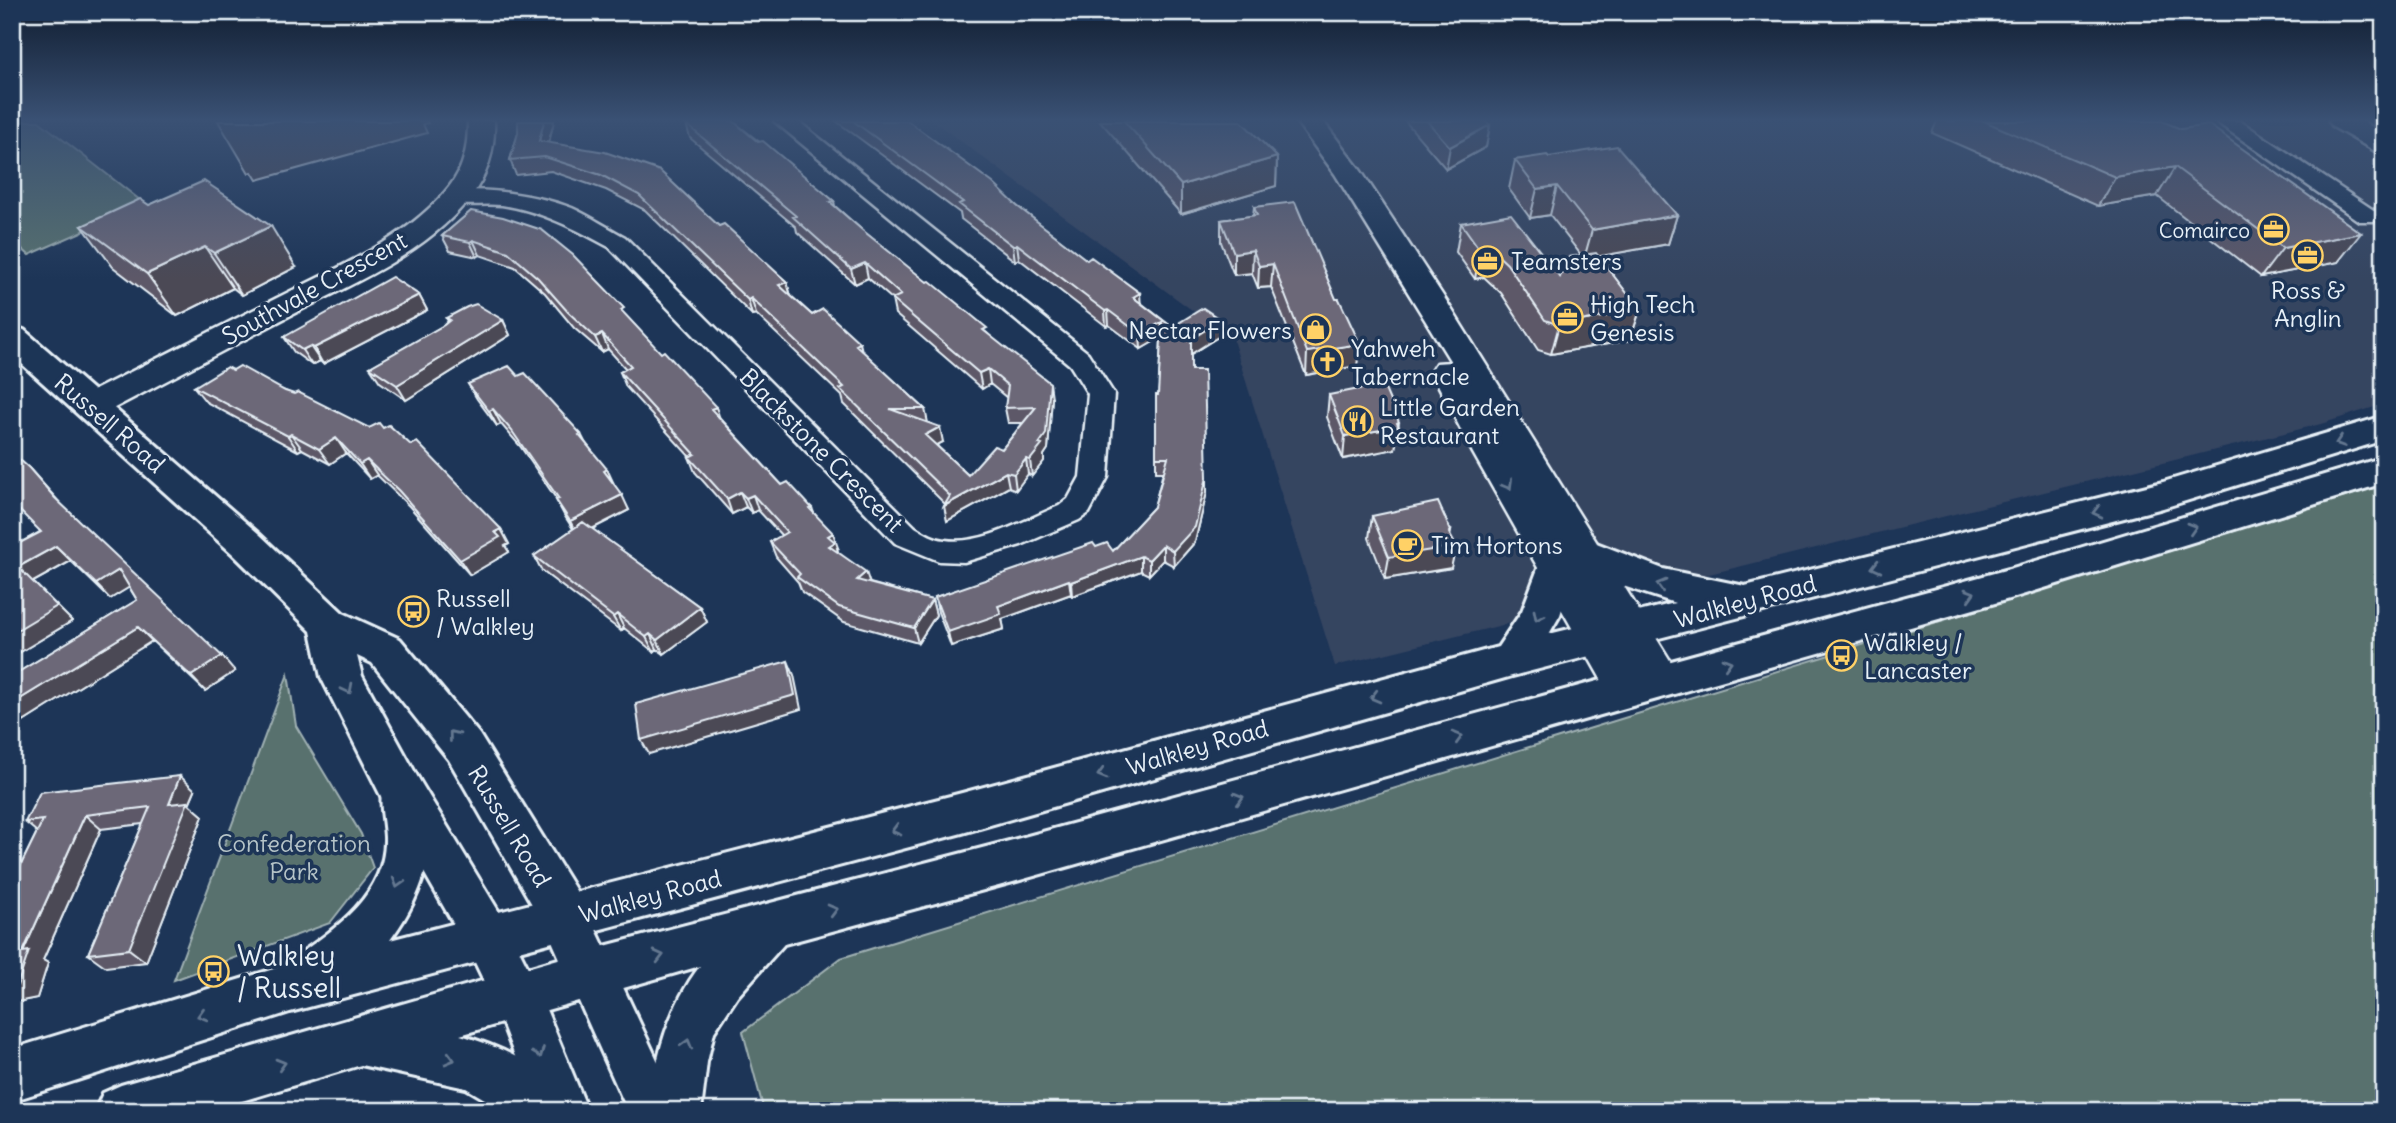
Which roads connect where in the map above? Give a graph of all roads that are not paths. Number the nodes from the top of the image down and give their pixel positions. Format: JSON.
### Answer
{"nodes":[{"id":1,"x":472,"y":173,"type":"edge"},
{"id":2,"x":849,"y":173,"type":"edge"},
{"id":3,"x":1348,"y":173,"type":"edge"},
{"id":4,"x":2303,"y":173,"type":"edge"},
{"id":5,"x":455,"y":198,"type":"junction"},
{"id":6,"x":2367,"y":216,"type":"dead end"},
{"id":7,"x":12,"y":337,"type":"edge"},
{"id":8,"x":91,"y":406,"type":"junction"},
{"id":9,"x":2384,"y":428,"type":"edge"},
{"id":10,"x":2384,"y":470,"type":"edge"},
{"id":11,"x":1569,"y":559,"type":"junction"},
{"id":12,"x":1752,"y":598,"type":"junction"},
{"id":13,"x":329,"y":624,"type":"junction"},
{"id":14,"x":1614,"y":636,"type":"junction"},
{"id":15,"x":1512,"y":660,"type":"junction"},
{"id":16,"x":1645,"y":686,"type":"junction"},
{"id":17,"x":401,"y":792,"type":"junction"},
{"id":18,"x":566,"y":918,"type":"junction"},
{"id":19,"x":767,"y":928,"type":"junction"},
{"id":20,"x":488,"y":937,"type":"junction"},
{"id":21,"x":593,"y":972,"type":"junction"},
{"id":22,"x":290,"y":988,"type":"junction"},
{"id":23,"x":516,"y":995,"type":"junction"},
{"id":24,"x":359,"y":1041,"type":"junction"},
{"id":25,"x":12,"y":1075,"type":"edge"},
{"id":26,"x":121,"y":1111,"type":"edge"},
{"id":27,"x":545,"y":1111,"type":"edge"},
{"id":28,"x":562,"y":1111,"type":"edge"},
{"id":29,"x":655,"y":1111,"type":"edge"},
{"id":30,"x":675,"y":1111,"type":"edge"}],
"edges":[{"from":1,"to":5,"type":"street","name":"Southvale Crescent"},
{"from":2,"to":5,"type":"street","name":"Blackstone Crescent"},
{"from":3,"to":11,"type":"street"},
{"from":4,"to":6,"type":"street"},
{"from":5,"to":8,"type":"street","name":"Southvale Crescent"},
{"from":7,"to":8,"type":"main road","name":"Russell Road"},
{"from":8,"to":13,"type":"main road","name":"Russell Road"},
{"from":9,"to":12,"type":"main road","name":"Walkley Road","one_way":true},
{"from":16,"to":10,"type":"main road","one_way":true},
{"from":12,"to":11,"type":"main road","one_way":true},
{"from":11,"to":14,"type":"street"},
{"from":11,"to":15,"type":"main road","one_way":true},
{"from":12,"to":14,"type":"main road","name":"Walkley Road"},
{"from":13,"to":17,"type":"main road","one_way":true},
{"from":18,"to":13,"type":"main road","name":"Russell Road","one_way":true},
{"from":14,"to":15,"type":"main road","name":"Walkley Road"},
{"from":14,"to":16,"type":"street"},
{"from":15,"to":18,"type":"main road","name":"Walkley Road","one_way":true},
{"from":19,"to":16,"type":"main road","one_way":true},
{"from":17,"to":20,"type":"main road"},
{"from":17,"to":22,"type":"main road","one_way":true},
{"from":18,"to":20,"type":"main road","name":"Walkley Road"},
{"from":18,"to":21,"type":"main road","name":"Russell Road"},
{"from":21,"to":19,"type":"main road","one_way":true},
{"from":30,"to":19,"type":"main road","one_way":true},
{"from":20,"to":22,"type":"main road","name":"Walkley Road"},
{"from":20,"to":23,"type":"main road"},
{"from":21,"to":23,"type":"main road"},
{"from":21,"to":29,"type":"main road","name":"Russell Road"},
{"from":22,"to":25,"type":"main road","name":"Walkley Road","one_way":true},
{"from":23,"to":24,"type":"main road"},
{"from":23,"to":28,"type":"main road","one_way":true},
{"from":26,"to":24,"type":"main road","one_way":true},
{"from":24,"to":27,"type":"main road","one_way":true}]}
